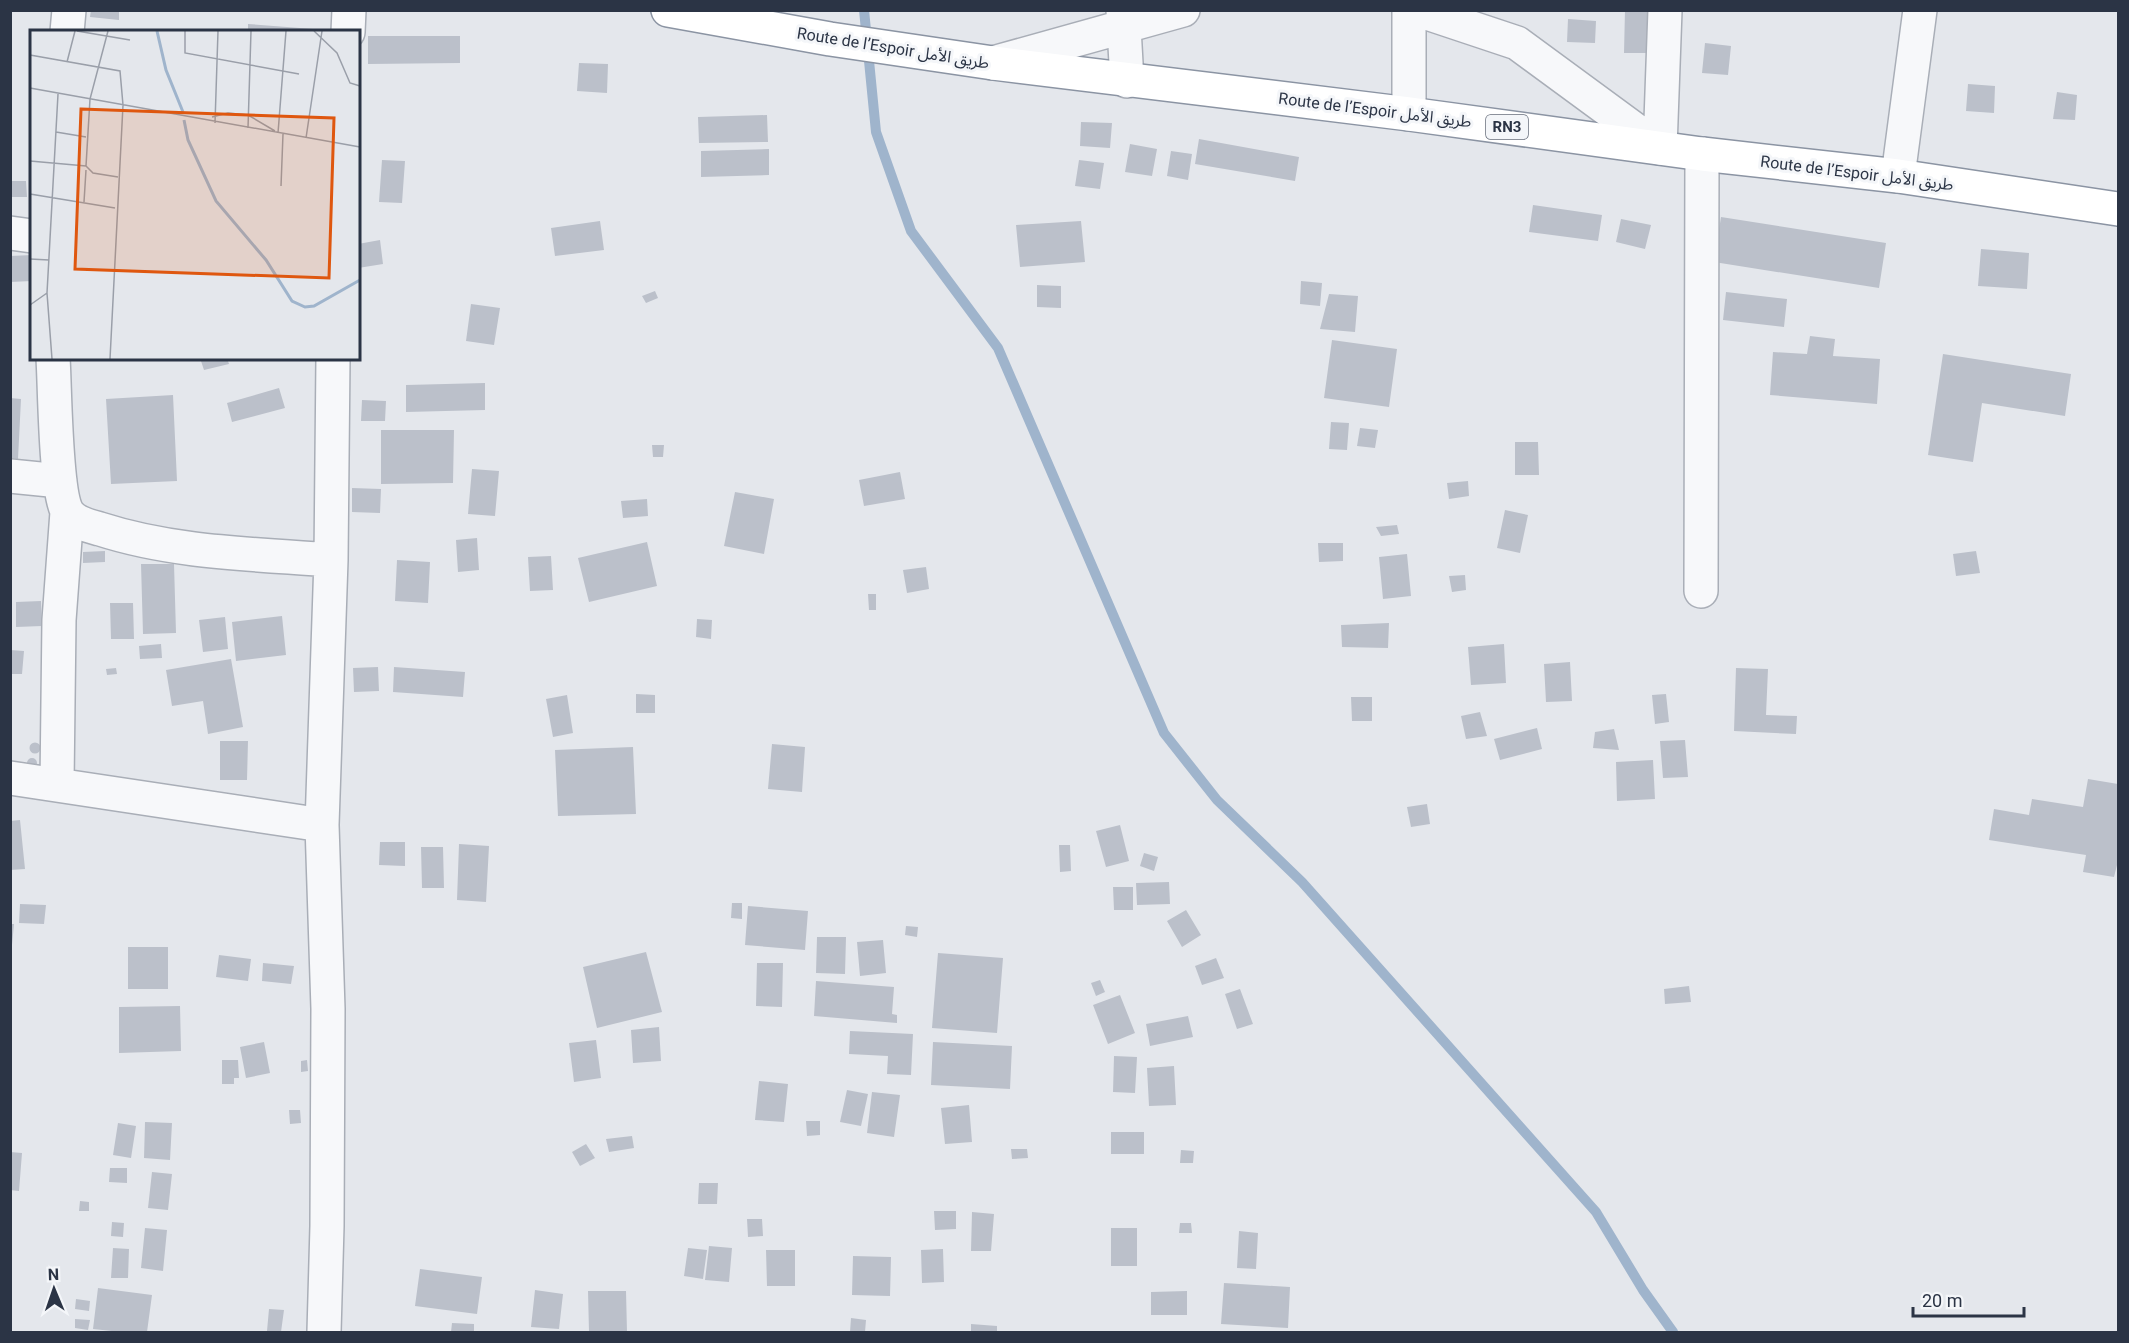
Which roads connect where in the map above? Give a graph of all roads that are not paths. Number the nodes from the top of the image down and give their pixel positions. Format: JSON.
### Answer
{"nodes":[{"id":1,"x":69,"y":10,"type":"edge"},
{"id":2,"x":349,"y":10,"type":"edge"},
{"id":3,"x":668,"y":10,"type":"edge"},
{"id":4,"x":1183,"y":10,"type":"edge"},
{"id":5,"x":1409,"y":10,"type":"edge"},
{"id":6,"x":1418,"y":10,"type":"edge"},
{"id":7,"x":1665,"y":10,"type":"edge"},
{"id":8,"x":1920,"y":10,"type":"edge"},
{"id":9,"x":1123,"y":19,"type":"edge"},
{"id":10,"x":67,"y":30,"type":"edge"},
{"id":11,"x":348,"y":30,"type":"edge"},
{"id":12,"x":993,"y":63,"type":"junction"},
{"id":13,"x":1127,"y":81,"type":"junction"},
{"id":14,"x":1408,"y":114,"type":"junction"},
{"id":15,"x":1660,"y":148,"type":"junction"},
{"id":16,"x":1702,"y":154,"type":"junction"},
{"id":17,"x":1898,"y":176,"type":"junction"},
{"id":18,"x":2118,"y":208,"type":"edge"},
{"id":19,"x":10,"y":233,"type":"edge"},
{"id":20,"x":30,"y":236,"type":"edge"},
{"id":21,"x":53,"y":360,"type":"edge"},
{"id":22,"x":333,"y":360,"type":"edge"},
{"id":23,"x":10,"y":476,"type":"edge"},
{"id":24,"x":60,"y":481,"type":"junction"},
{"id":25,"x":67,"y":512,"type":"junction"},
{"id":26,"x":331,"y":560,"type":"junction"},
{"id":27,"x":1701,"y":591,"type":"dead end"},
{"id":28,"x":10,"y":778,"type":"edge"},
{"id":29,"x":57,"y":784,"type":"junction"},
{"id":30,"x":322,"y":825,"type":"junction"},
{"id":31,"x":324,"y":1332,"type":"edge"}],
"edges":[{"from":1,"to":10,"type":"street"},
{"from":2,"to":11,"type":"street"},
{"from":3,"to":12,"type":"highway","name":"Route de l’Espoir طريق الأمل","number":"RN3"},
{"from":4,"to":9,"type":"street"},
{"from":5,"to":14,"type":"street"},
{"from":6,"to":15,"type":"street"},
{"from":7,"to":15,"type":"street"},
{"from":8,"to":17,"type":"street"},
{"from":9,"to":12,"type":"street"},
{"from":9,"to":13,"type":"street"},
{"from":12,"to":13,"type":"highway","name":"Route de l’Espoir طريق الأمل","number":"RN3"},
{"from":13,"to":14,"type":"highway","name":"Route de l’Espoir طريق الأمل","number":"RN3"},
{"from":14,"to":15,"type":"highway","name":"Route de l’Espoir طريق الأمل","number":"RN3"},
{"from":15,"to":16,"type":"highway","name":"Route de l’Espoir طريق الأمل","number":"RN3"},
{"from":16,"to":17,"type":"highway","name":"Route de l’Espoir طريق الأمل","number":"RN3"},
{"from":16,"to":27,"type":"street"},
{"from":17,"to":18,"type":"highway","name":"Route de l’Espoir طريق الأمل","number":"RN3"},
{"from":19,"to":20,"type":"street"},
{"from":21,"to":24,"type":"street"},
{"from":22,"to":26,"type":"street"},
{"from":23,"to":24,"type":"street"},
{"from":24,"to":25,"type":"street"},
{"from":25,"to":26,"type":"street"},
{"from":25,"to":29,"type":"street"},
{"from":26,"to":30,"type":"street"},
{"from":28,"to":29,"type":"street"},
{"from":29,"to":30,"type":"street"},
{"from":30,"to":31,"type":"street"}]}
